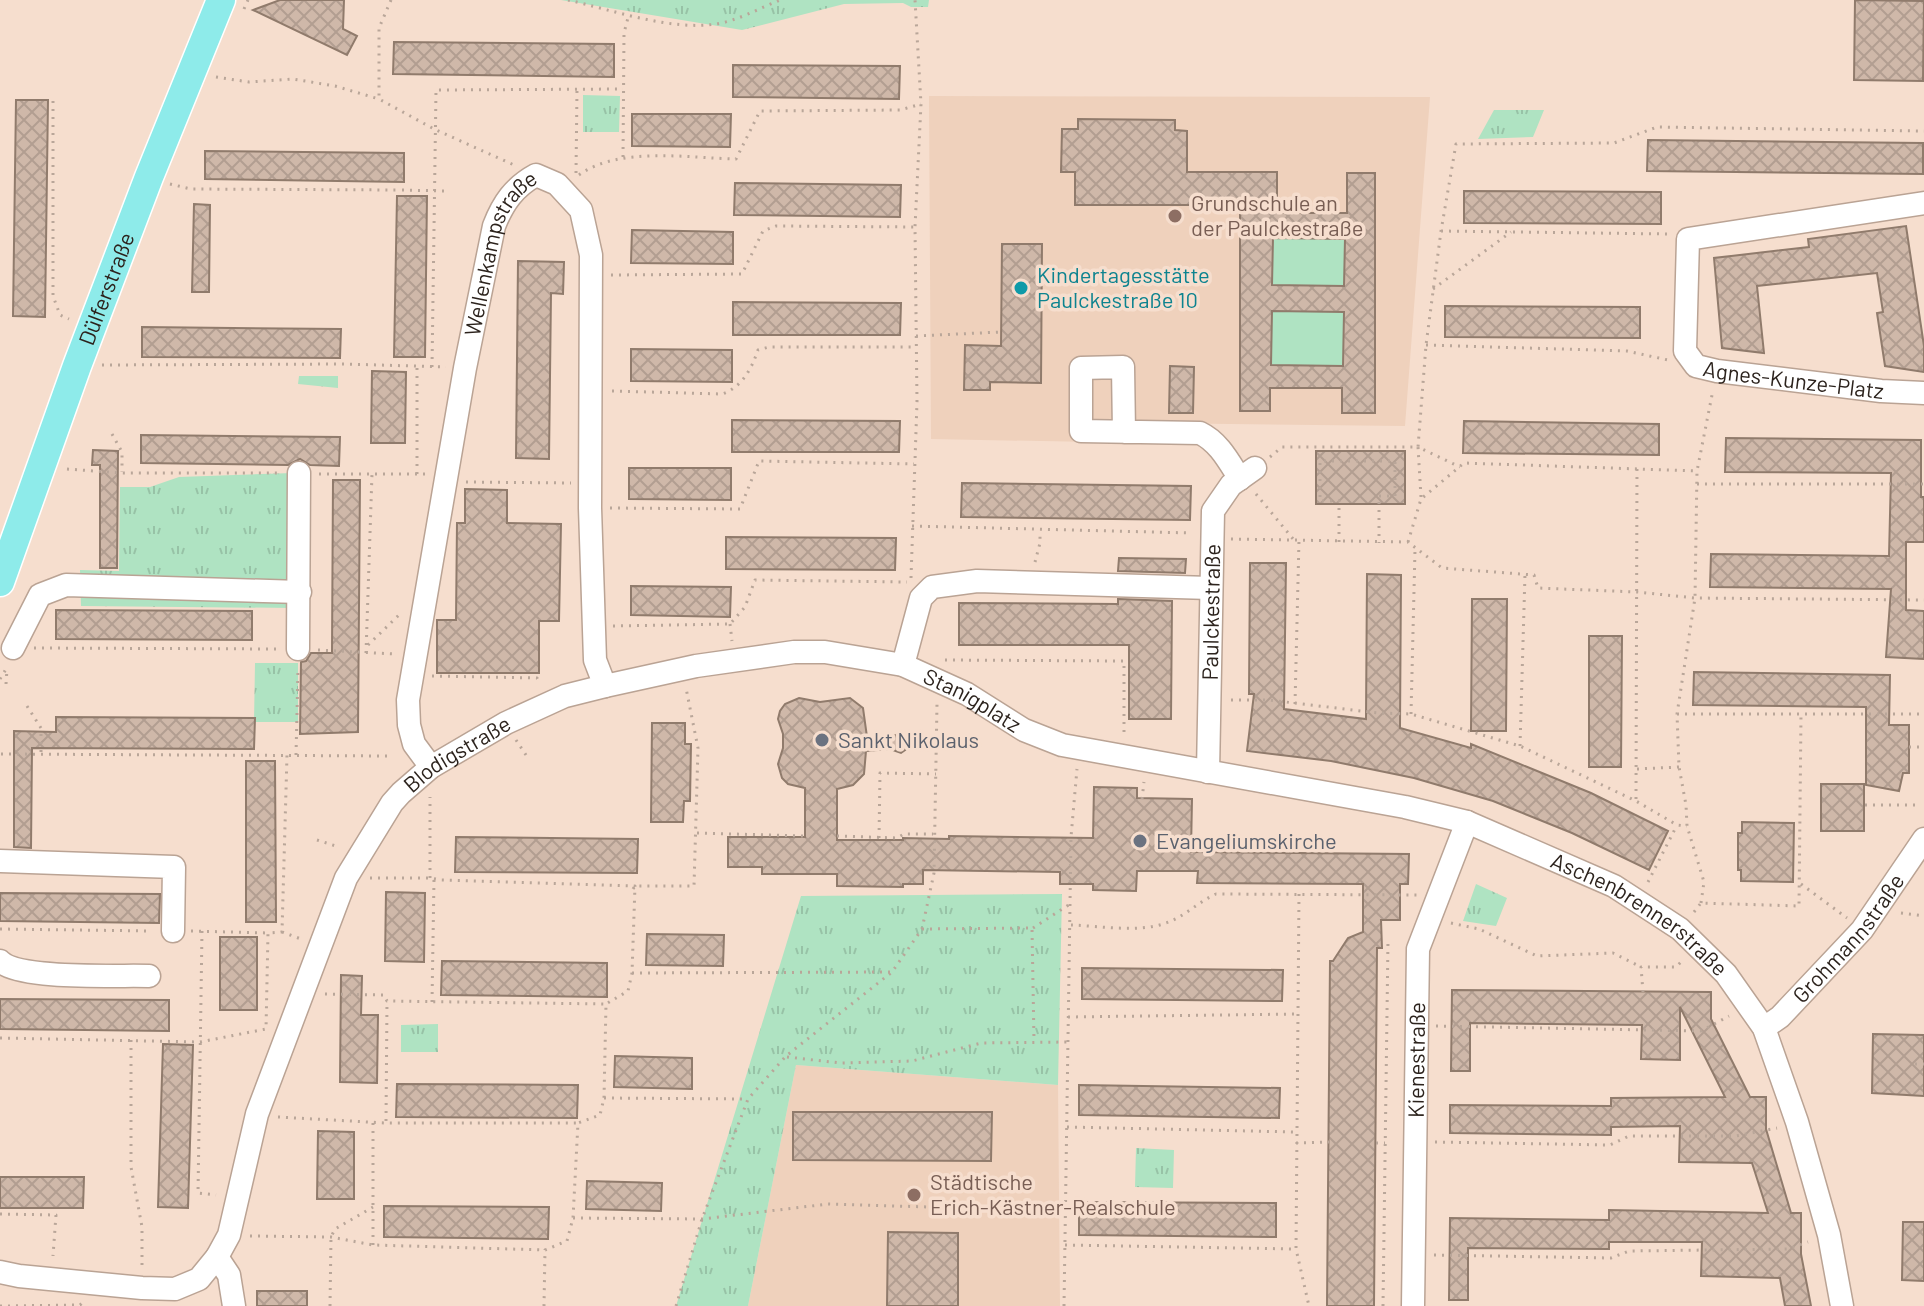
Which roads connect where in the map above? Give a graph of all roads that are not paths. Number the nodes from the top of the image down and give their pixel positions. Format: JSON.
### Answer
{"nodes":[{"id":1,"x":221,"y":0,"type":"edge"},
{"id":2,"x":1924,"y":203,"type":"edge"},
{"id":3,"x":1924,"y":393,"type":"edge"},
{"id":4,"x":1124,"y":432,"type":"dead end"},
{"id":5,"x":299,"y":473,"type":"road end"},
{"id":6,"x":0,"y":582,"type":"edge"},
{"id":7,"x":1210,"y":588,"type":"junction"},
{"id":8,"x":300,"y":592,"type":"junction"},
{"id":9,"x":7,"y":644,"type":"edge"},
{"id":10,"x":298,"y":649,"type":"road end"},
{"id":11,"x":734,"y":660,"type":"joint"},
{"id":12,"x":903,"y":665,"type":"junction"},
{"id":13,"x":605,"y":686,"type":"junction"},
{"id":14,"x":431,"y":767,"type":"junction"},
{"id":15,"x":1208,"y":772,"type":"junction"},
{"id":16,"x":1467,"y":822,"type":"junction"},
{"id":17,"x":1924,"y":839,"type":"edge"},
{"id":18,"x":0,"y":861,"type":"edge"},
{"id":19,"x":173,"y":931,"type":"road end"},
{"id":20,"x":0,"y":961,"type":"edge"},
{"id":21,"x":149,"y":976,"type":"dead end"},
{"id":22,"x":1764,"y":1028,"type":"junction"},
{"id":23,"x":217,"y":1257,"type":"junction"},
{"id":24,"x":0,"y":1272,"type":"edge"},
{"id":25,"x":234,"y":1306,"type":"edge"},
{"id":26,"x":1413,"y":1306,"type":"edge"},
{"id":27,"x":1842,"y":1306,"type":"edge"}],
"edges":[{"from":1,"to":6,"type":"main road","name":"Dülferstraße"},
{"from":2,"to":3,"type":"street","name":"Agnes-Kunze-Platz"},
{"from":4,"to":7,"type":"street","name":"Paulckestraße"},
{"from":5,"to":8,"type":"street"},
{"from":7,"to":12,"type":"street"},
{"from":7,"to":15,"type":"street","name":"Paulckestraße"},
{"from":8,"to":9,"type":"street"},
{"from":8,"to":10,"type":"street"},
{"from":11,"to":12,"type":"street","name":"Stanigplatz"},
{"from":11,"to":13,"type":"street","name":"Blodigstraße"},
{"from":12,"to":15,"type":"street","name":"Stanigplatz"},
{"from":13,"to":14,"type":"street","name":"Blodigstraße"},
{"from":13,"to":14,"type":"street","name":"Wellenkampstraße"},
{"from":14,"to":23,"type":"street","name":"Blodigstraße"},
{"from":15,"to":16,"type":"street","name":"Aschenbrennerstraße"},
{"from":16,"to":22,"type":"street","name":"Aschenbrennerstraße"},
{"from":16,"to":26,"type":"street","name":"Kienestraße"},
{"from":17,"to":22,"type":"street","name":"Grohmannstraße"},
{"from":18,"to":19,"type":"street"},
{"from":20,"to":21,"type":"street"},
{"from":22,"to":27,"type":"street","name":"Aschenbrennerstraße"},
{"from":23,"to":24,"type":"street","name":"Blodigstraße"},
{"from":23,"to":25,"type":"street"}]}
